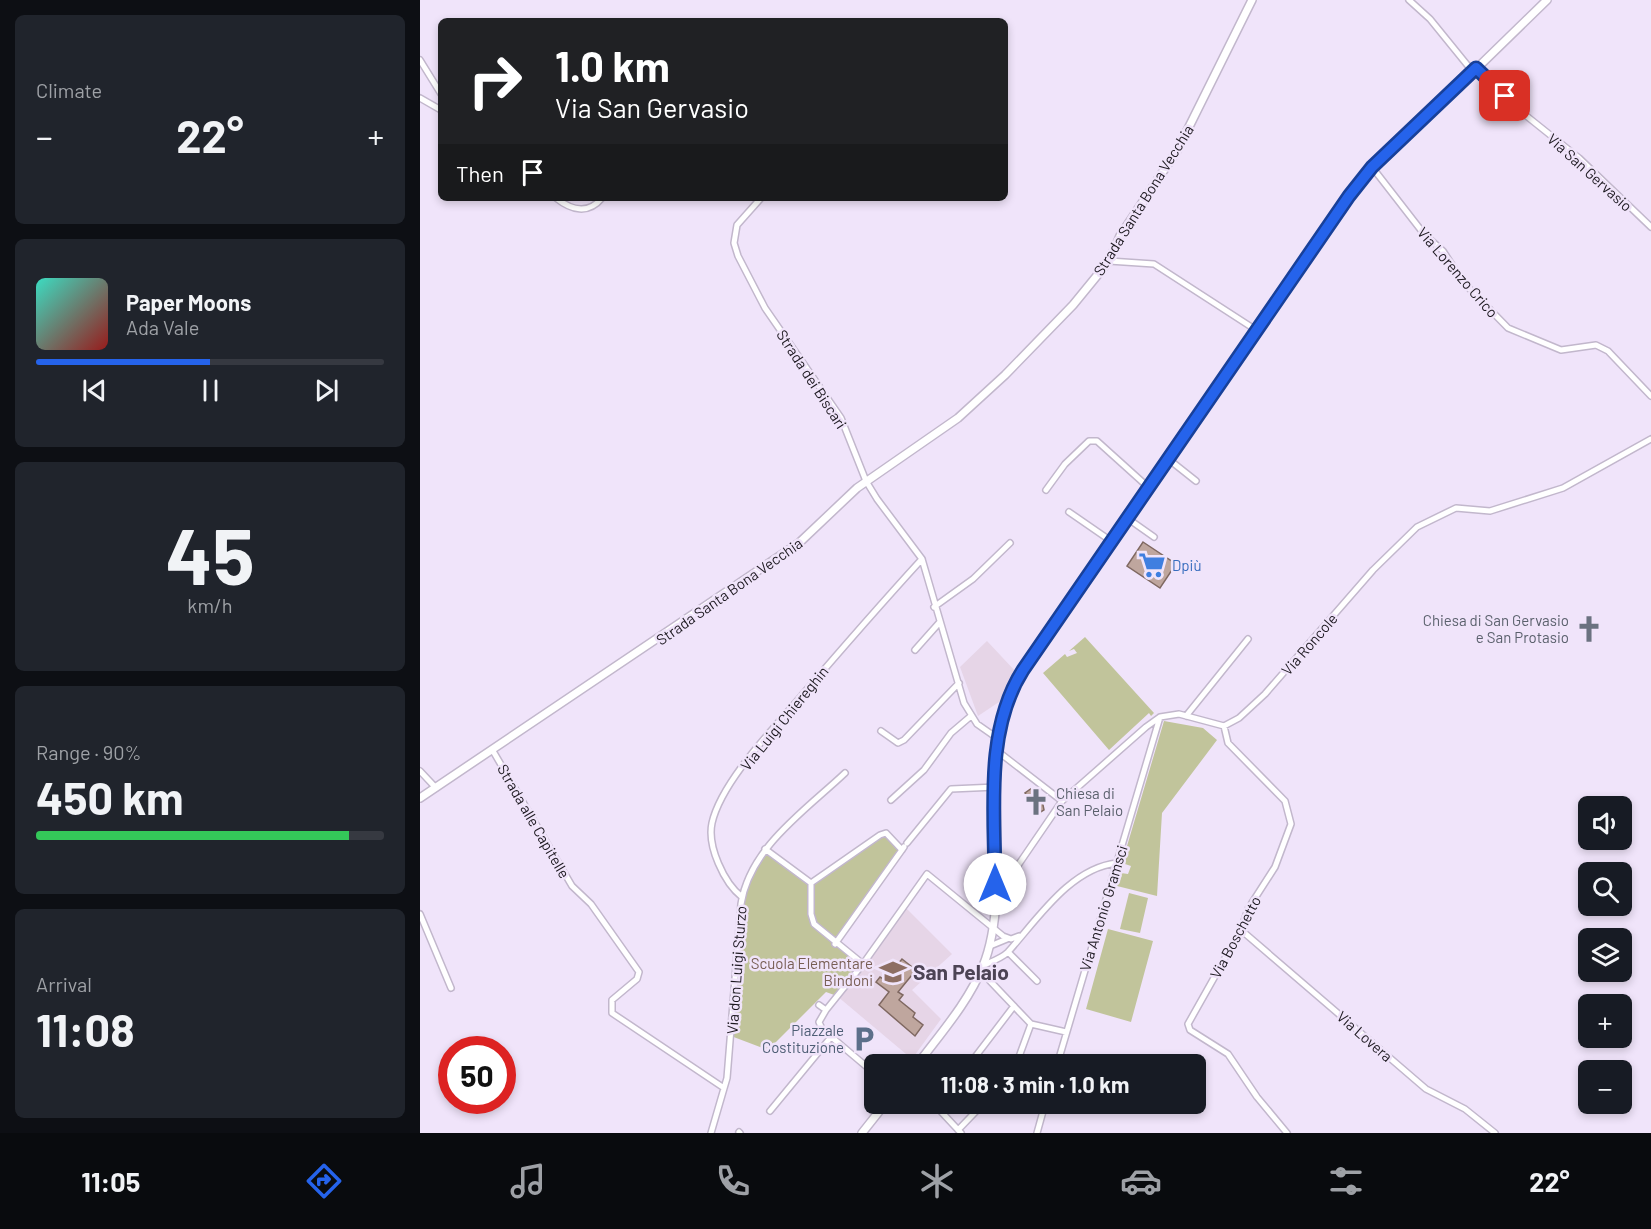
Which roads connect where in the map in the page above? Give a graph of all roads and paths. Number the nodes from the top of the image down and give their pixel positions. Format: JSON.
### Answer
{"nodes":[{"id":1,"x":1252,"y":0,"type":"edge"},
{"id":2,"x":1409,"y":0,"type":"edge"},
{"id":3,"x":1548,"y":0,"type":"edge"},
{"id":4,"x":420,"y":60,"type":"edge"},
{"id":5,"x":1474,"y":70,"type":"junction"},
{"id":6,"x":438,"y":89,"type":"edge"},
{"id":7,"x":420,"y":98,"type":"edge"},
{"id":8,"x":438,"y":108,"type":"edge"},
{"id":9,"x":1372,"y":167,"type":"junction"},
{"id":10,"x":560,"y":201,"type":"edge"},
{"id":11,"x":598,"y":201,"type":"edge"},
{"id":12,"x":758,"y":201,"type":"edge"},
{"id":13,"x":1651,"y":227,"type":"edge"},
{"id":14,"x":1109,"y":261,"type":"junction"},
{"id":15,"x":1256,"y":330,"type":"junction"},
{"id":16,"x":1651,"y":396,"type":"edge"},
{"id":17,"x":1651,"y":439,"type":"edge"},
{"id":18,"x":1167,"y":458,"type":"junction"},
{"id":19,"x":866,"y":481,"type":"junction"},
{"id":20,"x":1196,"y":481,"type":"dead end"},
{"id":21,"x":1148,"y":487,"type":"junction"},
{"id":22,"x":1046,"y":490,"type":"dead end"},
{"id":23,"x":1069,"y":512,"type":"dead end"},
{"id":24,"x":1127,"y":518,"type":"junction"},
{"id":25,"x":1154,"y":537,"type":"dead end"},
{"id":26,"x":1111,"y":541,"type":"junction"},
{"id":27,"x":1010,"y":543,"type":"dead end"},
{"id":28,"x":922,"y":559,"type":"junction"},
{"id":29,"x":934,"y":607,"type":"junction"},
{"id":30,"x":939,"y":623,"type":"junction"},
{"id":31,"x":1248,"y":639,"type":"dead end"},
{"id":32,"x":915,"y":650,"type":"dead end"},
{"id":33,"x":959,"y":684,"type":"junction"},
{"id":34,"x":971,"y":716,"type":"junction"},
{"id":35,"x":1186,"y":716,"type":"junction"},
{"id":36,"x":1160,"y":717,"type":"junction"},
{"id":37,"x":1224,"y":726,"type":"junction"},
{"id":38,"x":881,"y":731,"type":"dead end"},
{"id":39,"x":998,"y":738,"type":"junction"},
{"id":40,"x":996,"y":750,"type":"junction"},
{"id":41,"x":493,"y":751,"type":"junction"},
{"id":42,"x":420,"y":771,"type":"edge"},
{"id":43,"x":845,"y":772,"type":"dead end"},
{"id":44,"x":996,"y":787,"type":"junction"},
{"id":45,"x":436,"y":788,"type":"junction"},
{"id":46,"x":420,"y":798,"type":"edge"},
{"id":47,"x":891,"y":800,"type":"dead end"},
{"id":48,"x":1062,"y":801,"type":"junction"},
{"id":49,"x":905,"y":847,"type":"junction"},
{"id":50,"x":765,"y":849,"type":"junction"},
{"id":51,"x":1117,"y":863,"type":"junction"},
{"id":52,"x":811,"y":883,"type":"junction"},
{"id":53,"x":995,"y":884,"type":"junction"},
{"id":54,"x":1007,"y":884,"type":"junction"},
{"id":55,"x":742,"y":897,"type":"junction"},
{"id":56,"x":995,"y":900,"type":"junction"},
{"id":57,"x":420,"y":914,"type":"edge"},
{"id":58,"x":993,"y":926,"type":"junction"},
{"id":59,"x":1241,"y":930,"type":"junction"},
{"id":60,"x":1019,"y":936,"type":"junction"},
{"id":61,"x":1009,"y":939,"type":"junction"},
{"id":62,"x":835,"y":944,"type":"junction"},
{"id":63,"x":990,"y":946,"type":"junction"},
{"id":64,"x":1008,"y":952,"type":"junction"},
{"id":65,"x":863,"y":964,"type":"junction"},
{"id":66,"x":984,"y":965,"type":"junction"},
{"id":67,"x":990,"y":981,"type":"dead end"},
{"id":68,"x":1037,"y":981,"type":"dead end"},
{"id":69,"x":452,"y":988,"type":"dead end"},
{"id":70,"x":819,"y":1005,"type":"dead end"},
{"id":71,"x":1014,"y":1006,"type":"junction"},
{"id":72,"x":826,"y":1010,"type":"junction"},
{"id":73,"x":1031,"y":1024,"type":"junction"},
{"id":74,"x":1066,"y":1032,"type":"junction"},
{"id":75,"x":831,"y":1037,"type":"junction"},
{"id":76,"x":924,"y":1054,"type":"edge"},
{"id":77,"x":977,"y":1054,"type":"edge"},
{"id":78,"x":1020,"y":1054,"type":"edge"},
{"id":79,"x":1060,"y":1054,"type":"edge"},
{"id":80,"x":864,"y":1065,"type":"edge"},
{"id":81,"x":724,"y":1088,"type":"junction"},
{"id":82,"x":770,"y":1111,"type":"dead end"},
{"id":83,"x":877,"y":1114,"type":"edge"},
{"id":84,"x":944,"y":1114,"type":"edge"},
{"id":85,"x":974,"y":1114,"type":"edge"},
{"id":86,"x":1042,"y":1114,"type":"edge"},
{"id":87,"x":960,"y":1131,"type":"edge"},
{"id":88,"x":711,"y":1133,"type":"edge"},
{"id":89,"x":862,"y":1133,"type":"edge"},
{"id":90,"x":1036,"y":1133,"type":"edge"},
{"id":91,"x":1287,"y":1133,"type":"edge"},
{"id":92,"x":1495,"y":1133,"type":"edge"}],
"edges":[{"from":1,"to":14,"type":"main road","name":"Strada Santa Bona Vecchia"},
{"from":2,"to":5,"type":"street","name":"Via San Gervasio"},
{"from":3,"to":5,"type":"main road"},
{"from":4,"to":6,"type":"street"},
{"from":5,"to":9,"type":"main road"},
{"from":5,"to":13,"type":"street","name":"Via San Gervasio"},
{"from":7,"to":8,"type":"street"},
{"from":9,"to":15,"type":"main road"},
{"from":9,"to":16,"type":"street","name":"Via Lorenzo Crico"},
{"from":10,"to":11,"type":"street"},
{"from":12,"to":19,"type":"street","name":"Strada dei Biscari"},
{"from":14,"to":15,"type":"street"},
{"from":14,"to":19,"type":"main road","name":"Strada Santa Bona Vecchia"},
{"from":15,"to":18,"type":"main road"},
{"from":17,"to":37,"type":"street","name":"Via Roncole"},
{"from":18,"to":20,"type":"street"},
{"from":18,"to":21,"type":"main road"},
{"from":19,"to":28,"type":"street","name":"Strada dei Biscari"},
{"from":19,"to":41,"type":"main road","name":"Strada Santa Bona Vecchia"},
{"from":21,"to":22,"type":"street"},
{"from":21,"to":24,"type":"main road"},
{"from":23,"to":26,"type":"street"},
{"from":24,"to":25,"type":"street"},
{"from":24,"to":26,"type":"main road"},
{"from":26,"to":39,"type":"main road"},
{"from":27,"to":29,"type":"street"},
{"from":28,"to":29,"type":"street"},
{"from":28,"to":55,"type":"street","name":"Via Luigi Chiereghin"},
{"from":29,"to":30,"type":"street"},
{"from":30,"to":32,"type":"street"},
{"from":30,"to":33,"type":"street"},
{"from":31,"to":35,"type":"street"},
{"from":33,"to":34,"type":"street"},
{"from":33,"to":38,"type":"street"},
{"from":34,"to":39,"type":"street"},
{"from":34,"to":47,"type":"street"},
{"from":35,"to":36,"type":"street"},
{"from":35,"to":37,"type":"street"},
{"from":36,"to":48,"type":"street"},
{"from":36,"to":51,"type":"street","name":"Via Antonio Gramsci"},
{"from":37,"to":59,"type":"street","name":"Via Boschetto"},
{"from":39,"to":40,"type":"main road"},
{"from":40,"to":44,"type":"main road"},
{"from":40,"to":48,"type":"street"},
{"from":41,"to":45,"type":"main road","name":"Strada Santa Bona Vecchia"},
{"from":41,"to":81,"type":"street","name":"Strada alle Capitelle"},
{"from":42,"to":45,"type":"street"},
{"from":43,"to":50,"type":"street","name":"Via don Luigi Sturzo"},
{"from":44,"to":49,"type":"street"},
{"from":44,"to":53,"type":"main road"},
{"from":45,"to":46,"type":"main road","name":"Strada Santa Bona Vecchia"},
{"from":48,"to":54,"type":"street"},
{"from":49,"to":52,"type":"street"},
{"from":49,"to":62,"type":"street"},
{"from":50,"to":52,"type":"street"},
{"from":50,"to":55,"type":"street","name":"Via don Luigi Sturzo"},
{"from":51,"to":60,"type":"street"},
{"from":51,"to":74,"type":"street","name":"Via Antonio Gramsci"},
{"from":52,"to":62,"type":"street"},
{"from":53,"to":54,"type":"street"},
{"from":53,"to":56,"type":"main road"},
{"from":54,"to":56,"type":"street"},
{"from":55,"to":81,"type":"street","name":"Via don Luigi Sturzo"},
{"from":56,"to":58,"type":"main road"},
{"from":57,"to":69,"type":"street"},
{"from":58,"to":61,"type":"street"},
{"from":58,"to":63,"type":"main road"},
{"from":58,"to":65,"type":"street"},
{"from":59,"to":91,"type":"street","name":"Via Boschetto"},
{"from":59,"to":92,"type":"street","name":"Via Lovera"},
{"from":60,"to":61,"type":"street"},
{"from":60,"to":64,"type":"street"},
{"from":61,"to":63,"type":"street"},
{"from":62,"to":65,"type":"street"},
{"from":63,"to":66,"type":"main road"},
{"from":64,"to":66,"type":"street"},
{"from":64,"to":68,"type":"street"},
{"from":65,"to":72,"type":"street"},
{"from":66,"to":76,"type":"main road"},
{"from":67,"to":71,"type":"street"},
{"from":70,"to":72,"type":"street"},
{"from":71,"to":73,"type":"street"},
{"from":71,"to":77,"type":"street"},
{"from":72,"to":75,"type":"street"},
{"from":73,"to":74,"type":"street"},
{"from":73,"to":78,"type":"street"},
{"from":74,"to":79,"type":"street","name":"Via Antonio Gramsci"},
{"from":75,"to":80,"type":"street"},
{"from":75,"to":82,"type":"street"},
{"from":81,"to":88,"type":"street","name":"Via don Luigi Sturzo"},
{"from":83,"to":89,"type":"main road"},
{"from":84,"to":87,"type":"street"},
{"from":85,"to":87,"type":"street"},
{"from":86,"to":90,"type":"street"}]}
